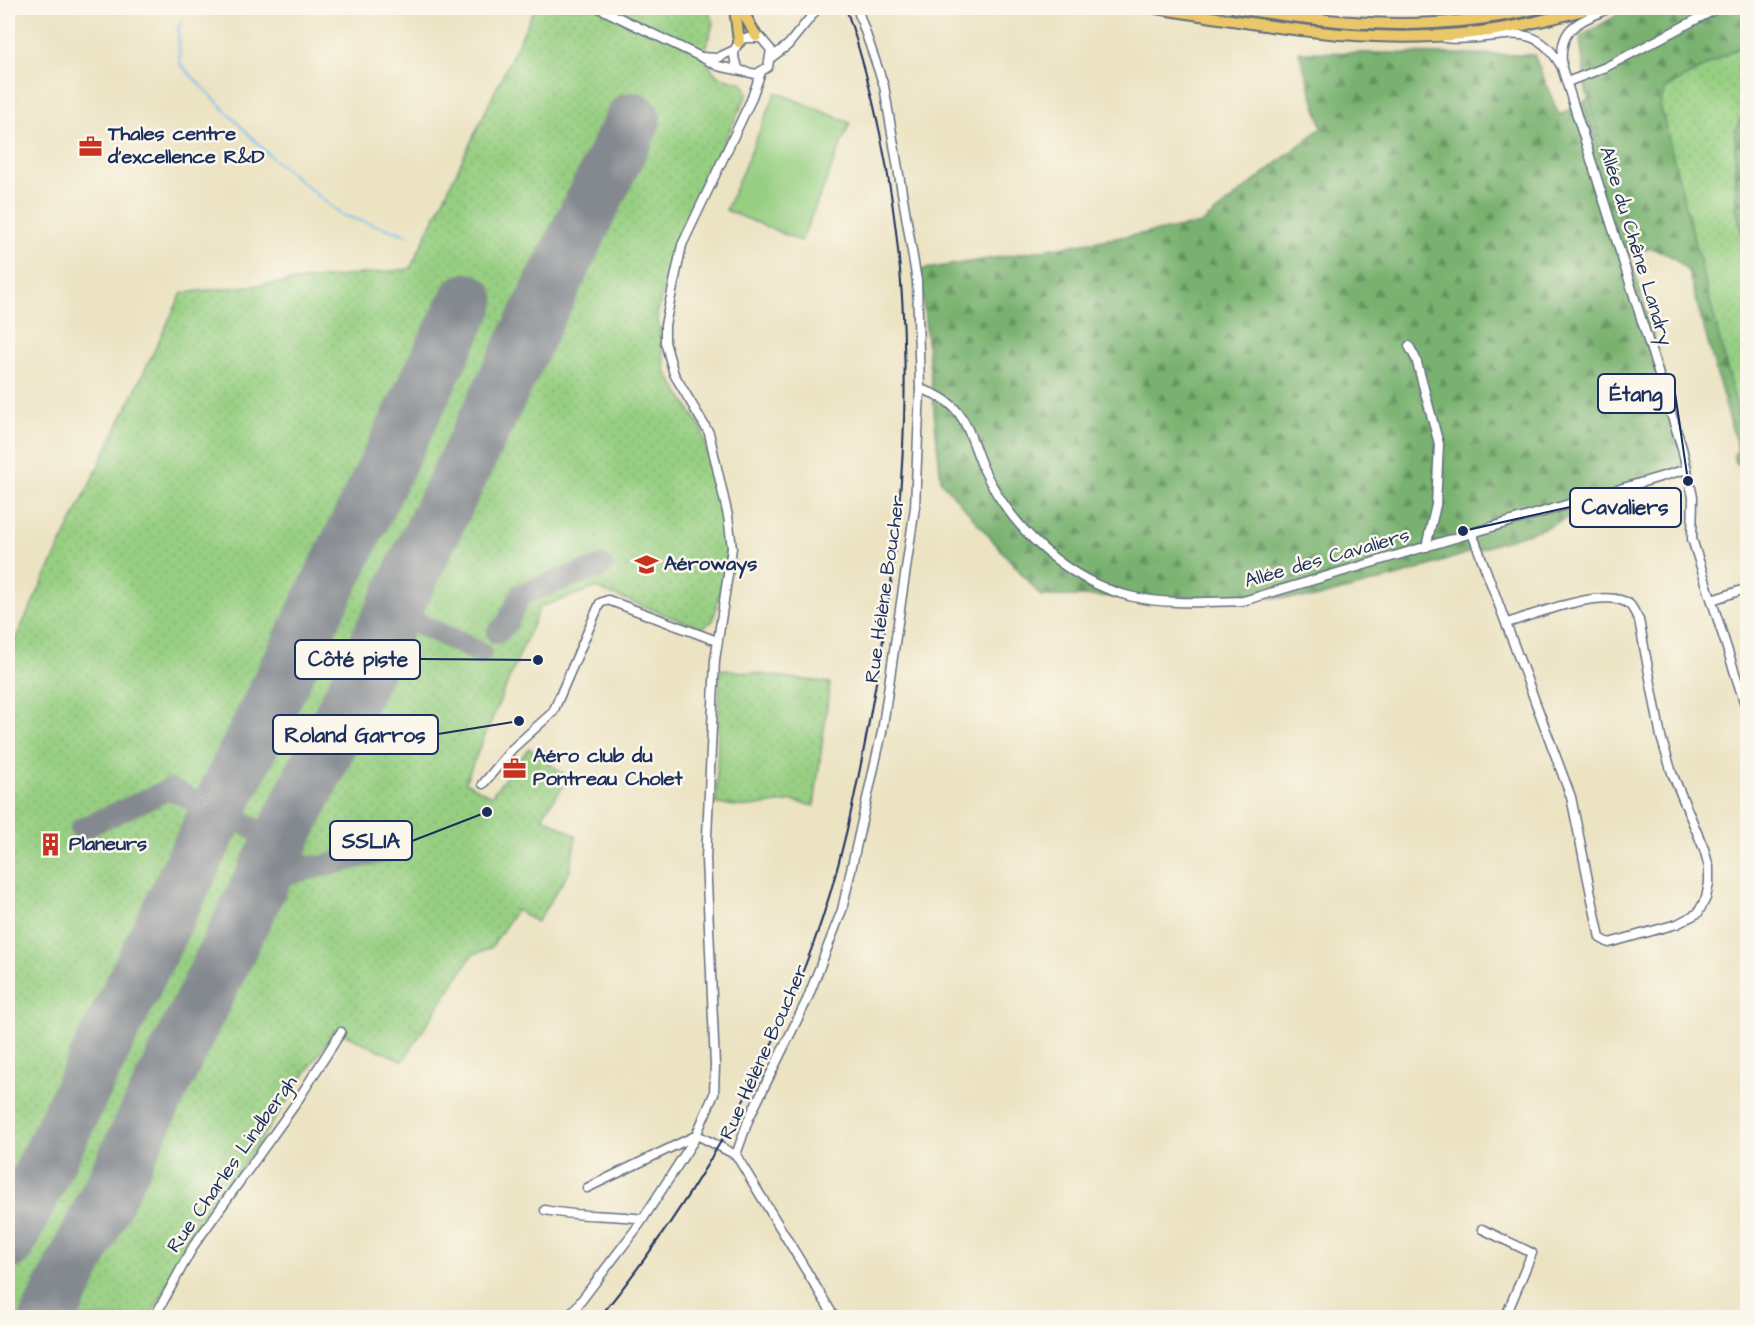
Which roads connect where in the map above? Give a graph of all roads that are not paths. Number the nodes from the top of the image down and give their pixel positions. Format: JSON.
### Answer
{"nodes":[{"id":1,"x":599,"y":8,"type":"edge"},
{"id":2,"x":735,"y":8,"type":"edge"},
{"id":3,"x":741,"y":8,"type":"edge"},
{"id":4,"x":818,"y":8,"type":"edge"},
{"id":5,"x":857,"y":8,"type":"edge"},
{"id":6,"x":1156,"y":8,"type":"edge"},
{"id":7,"x":1236,"y":8,"type":"edge"},
{"id":8,"x":1539,"y":8,"type":"edge"},
{"id":9,"x":1588,"y":8,"type":"edge"},
{"id":10,"x":1610,"y":8,"type":"edge"},
{"id":11,"x":1718,"y":8,"type":"edge"},
{"id":12,"x":756,"y":36,"type":"junction"},
{"id":13,"x":794,"y":37,"type":"junction"},
{"id":14,"x":1441,"y":38,"type":"junction"},
{"id":15,"x":768,"y":44,"type":"junction"},
{"id":16,"x":737,"y":46,"type":"junction"},
{"id":17,"x":700,"y":57,"type":"junction"},
{"id":18,"x":772,"y":57,"type":"junction"},
{"id":19,"x":1562,"y":68,"type":"junction"},
{"id":20,"x":743,"y":71,"type":"junction"},
{"id":21,"x":761,"y":72,"type":"junction"},
{"id":22,"x":1567,"y":82,"type":"junction"},
{"id":23,"x":753,"y":92,"type":"junction"},
{"id":24,"x":1409,"y":346,"type":"dead end"},
{"id":25,"x":920,"y":389,"type":"junction"},
{"id":26,"x":1686,"y":469,"type":"junction"},
{"id":27,"x":1472,"y":533,"type":"junction"},
{"id":28,"x":1426,"y":547,"type":"junction"},
{"id":29,"x":1748,"y":588,"type":"edge"},
{"id":30,"x":1712,"y":600,"type":"junction"},
{"id":31,"x":1507,"y":623,"type":"junction"},
{"id":32,"x":717,"y":640,"type":"junction"},
{"id":33,"x":1748,"y":714,"type":"edge"},
{"id":34,"x":483,"y":784,"type":"dead end"},
{"id":35,"x":341,"y":1032,"type":"dead end"},
{"id":36,"x":697,"y":1135,"type":"junction"},
{"id":37,"x":736,"y":1155,"type":"junction"},
{"id":38,"x":587,"y":1188,"type":"dead end"},
{"id":39,"x":545,"y":1210,"type":"dead end"},
{"id":40,"x":643,"y":1219,"type":"junction"},
{"id":41,"x":1482,"y":1229,"type":"dead end"},
{"id":42,"x":154,"y":1317,"type":"edge"},
{"id":43,"x":568,"y":1317,"type":"edge"},
{"id":44,"x":835,"y":1317,"type":"edge"},
{"id":45,"x":1506,"y":1317,"type":"edge"}],
"edges":[{"from":1,"to":17,"type":"street"},
{"from":2,"to":16,"type":"main road"},
{"from":3,"to":12,"type":"main road"},
{"from":4,"to":13,"type":"street"},
{"from":5,"to":25,"type":"street","name":"Rue Hélène Boucher"},
{"from":6,"to":14,"type":"main road"},
{"from":7,"to":8,"type":"main road"},
{"from":9,"to":14,"type":"main road"},
{"from":10,"to":19,"type":"street","name":"Allée du Chêne Landry"},
{"from":11,"to":22,"type":"street"},
{"from":12,"to":15,"type":"street"},
{"from":12,"to":16,"type":"street"},
{"from":13,"to":15,"type":"street"},
{"from":13,"to":18,"type":"street"},
{"from":14,"to":19,"type":"street","name":"Allée du Chêne Landry"},
{"from":15,"to":18,"type":"street"},
{"from":16,"to":17,"type":"street"},
{"from":16,"to":20,"type":"street"},
{"from":17,"to":20,"type":"street"},
{"from":18,"to":21,"type":"street"},
{"from":19,"to":22,"type":"street","name":"Allée du Chêne Landry"},
{"from":20,"to":21,"type":"street"},
{"from":20,"to":23,"type":"street"},
{"from":21,"to":23,"type":"street"},
{"from":22,"to":26,"type":"street","name":"Allée du Chêne Landry"},
{"from":23,"to":32,"type":"street"},
{"from":24,"to":28,"type":"street"},
{"from":25,"to":28,"type":"street","name":"Allée des Cavaliers"},
{"from":25,"to":37,"type":"street","name":"Rue Hélène Boucher"},
{"from":26,"to":27,"type":"street","name":"Allée des Cavaliers"},
{"from":26,"to":30,"type":"street","name":"Allée du Chêne Landry"},
{"from":27,"to":28,"type":"street","name":"Allée des Cavaliers"},
{"from":27,"to":31,"type":"street"},
{"from":29,"to":30,"type":"street"},
{"from":30,"to":33,"type":"street","name":"Allée du Chêne Landry"},
{"from":31,"to":31,"type":"street"},
{"from":32,"to":34,"type":"street"},
{"from":32,"to":36,"type":"street"},
{"from":35,"to":42,"type":"street","name":"Rue Charles Lindbergh"},
{"from":36,"to":37,"type":"street"},
{"from":36,"to":38,"type":"street"},
{"from":36,"to":40,"type":"street"},
{"from":37,"to":44,"type":"street"},
{"from":39,"to":40,"type":"street"},
{"from":40,"to":43,"type":"street"},
{"from":41,"to":45,"type":"street"}]}
